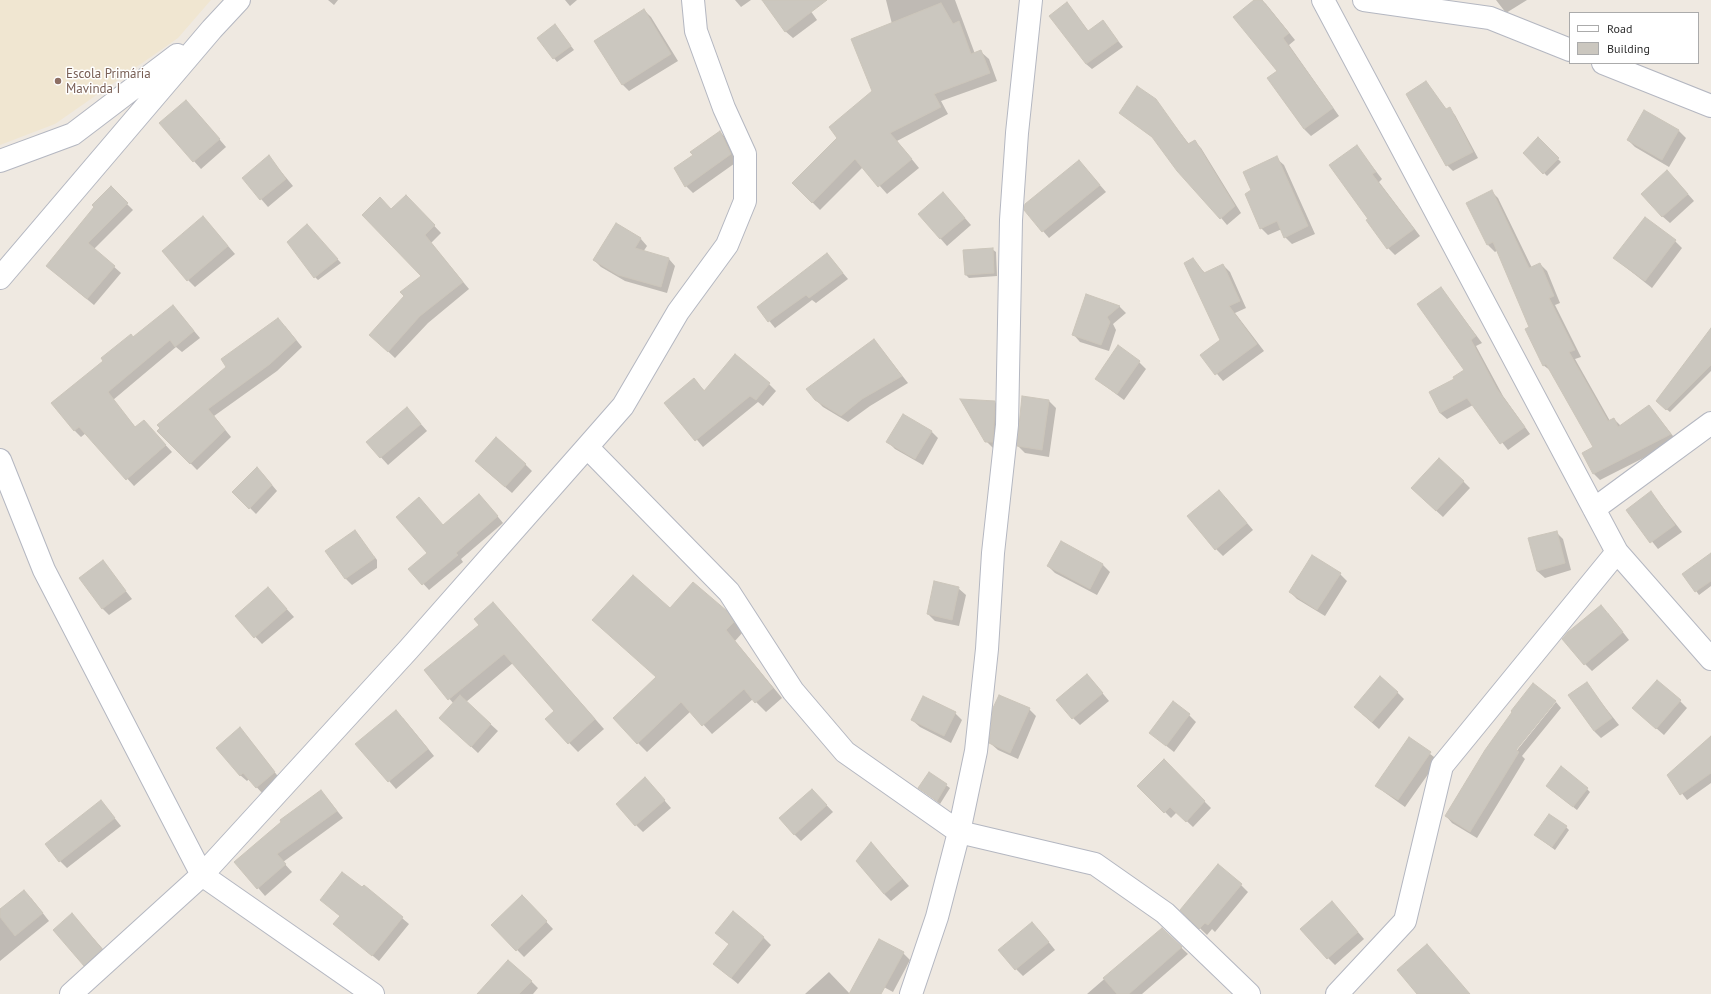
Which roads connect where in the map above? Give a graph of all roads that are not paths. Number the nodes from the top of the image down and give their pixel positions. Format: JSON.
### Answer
{"nodes":[{"id":1,"x":239,"y":0,"type":"edge"},
{"id":2,"x":693,"y":0,"type":"edge"},
{"id":3,"x":1031,"y":0,"type":"edge"},
{"id":4,"x":1323,"y":0,"type":"edge"},
{"id":5,"x":1364,"y":0,"type":"edge"},
{"id":6,"x":212,"y":29,"type":"junction"},
{"id":7,"x":1569,"y":50,"type":"edge"},
{"id":8,"x":1606,"y":64,"type":"edge"},
{"id":9,"x":1711,"y":106,"type":"edge"},
{"id":10,"x":0,"y":161,"type":"edge"},
{"id":11,"x":0,"y":278,"type":"edge"},
{"id":12,"x":1711,"y":423,"type":"edge"},
{"id":13,"x":587,"y":447,"type":"junction"},
{"id":14,"x":0,"y":460,"type":"edge"},
{"id":15,"x":1594,"y":509,"type":"junction"},
{"id":16,"x":1617,"y":552,"type":"junction"},
{"id":17,"x":1711,"y":659,"type":"edge"},
{"id":18,"x":959,"y":832,"type":"junction"},
{"id":19,"x":202,"y":875,"type":"junction"},
{"id":20,"x":71,"y":994,"type":"edge"},
{"id":21,"x":374,"y":994,"type":"edge"},
{"id":22,"x":910,"y":994,"type":"edge"},
{"id":23,"x":1249,"y":994,"type":"edge"},
{"id":24,"x":1337,"y":994,"type":"edge"}],
"edges":[{"from":1,"to":6,"type":"street"},
{"from":2,"to":13,"type":"street"},
{"from":3,"to":18,"type":"street"},
{"from":4,"to":15,"type":"street"},
{"from":5,"to":7,"type":"street"},
{"from":6,"to":10,"type":"street"},
{"from":6,"to":11,"type":"street"},
{"from":8,"to":9,"type":"street"},
{"from":12,"to":15,"type":"street"},
{"from":13,"to":18,"type":"street"},
{"from":13,"to":19,"type":"street"},
{"from":14,"to":19,"type":"street"},
{"from":15,"to":16,"type":"street"},
{"from":16,"to":17,"type":"street"},
{"from":16,"to":24,"type":"street"},
{"from":18,"to":22,"type":"street"},
{"from":18,"to":23,"type":"street"},
{"from":19,"to":20,"type":"street"},
{"from":19,"to":21,"type":"street"}]}
